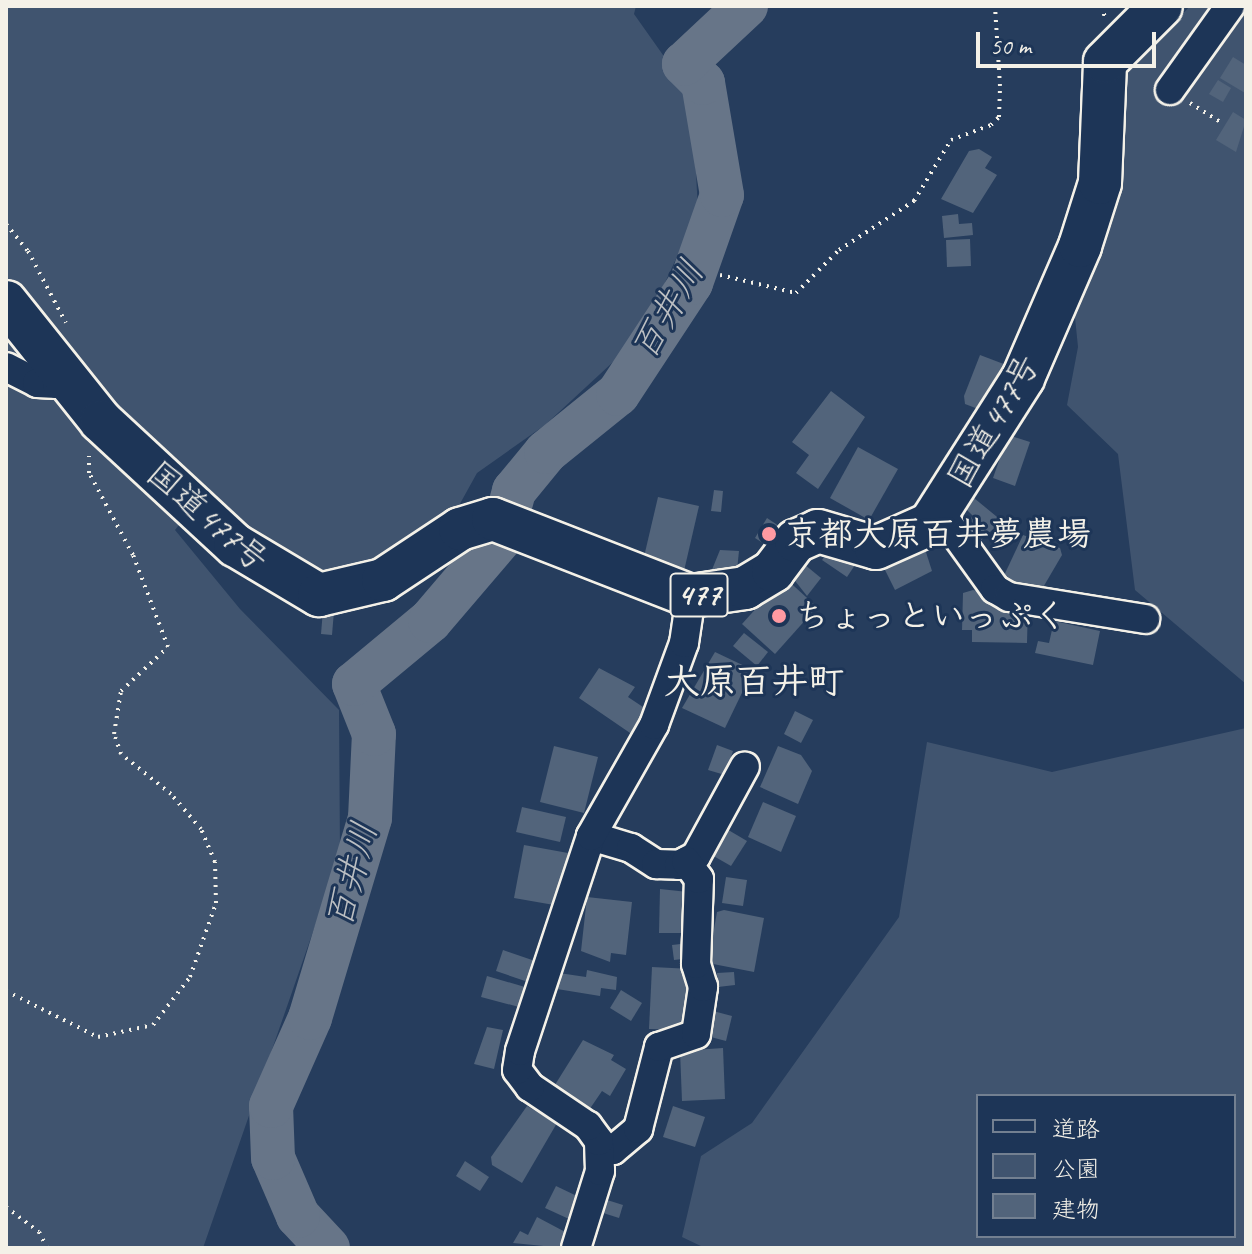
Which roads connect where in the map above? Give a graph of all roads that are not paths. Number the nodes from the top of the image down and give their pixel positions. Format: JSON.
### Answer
{"nodes":[{"id":1,"x":1161,"y":6,"type":"edge"},
{"id":2,"x":1230,"y":6,"type":"edge"},
{"id":3,"x":1170,"y":90,"type":"dead end"},
{"id":4,"x":6,"y":302,"type":"edge"},
{"id":5,"x":64,"y":351,"type":"junction"},
{"id":6,"x":6,"y":367,"type":"edge"},
{"id":7,"x":939,"y":511,"type":"junction"},
{"id":8,"x":691,"y":596,"type":"junction"},
{"id":9,"x":1145,"y":619,"type":"dead end"},
{"id":10,"x":745,"y":766,"type":"dead end"},
{"id":11,"x":591,"y":836,"type":"junction"},
{"id":12,"x":686,"y":861,"type":"junction"},
{"id":13,"x":601,"y":1151,"type":"junction"},
{"id":14,"x":576,"y":1248,"type":"edge"}],
"edges":[{"from":1,"to":7,"type":"highway","name":"国道477号","number":"477"},
{"from":2,"to":3,"type":"street"},
{"from":4,"to":5,"type":"highway","name":"国道477号","number":"477"},
{"from":5,"to":6,"type":"street"},
{"from":5,"to":8,"type":"highway","name":"国道477号","number":"477"},
{"from":7,"to":8,"type":"highway","name":"国道477号","number":"477"},
{"from":7,"to":9,"type":"street"},
{"from":8,"to":11,"type":"street"},
{"from":10,"to":12,"type":"street"},
{"from":11,"to":12,"type":"street"},
{"from":11,"to":13,"type":"street"},
{"from":12,"to":13,"type":"street"},
{"from":13,"to":14,"type":"street"}]}
